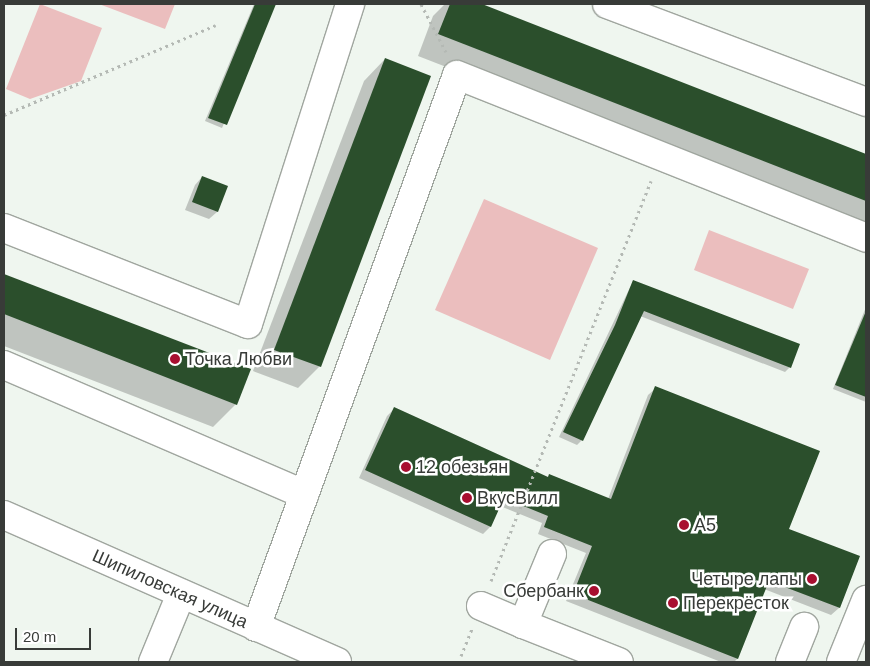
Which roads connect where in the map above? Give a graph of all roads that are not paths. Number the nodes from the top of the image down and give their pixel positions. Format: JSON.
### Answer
{"nodes":[{"id":1,"x":350,"y":4,"type":"edge"},
{"id":2,"x":607,"y":4,"type":"edge"},
{"id":3,"x":866,"y":102,"type":"edge"},
{"id":4,"x":4,"y":228,"type":"edge"},
{"id":5,"x":866,"y":238,"type":"edge"},
{"id":6,"x":4,"y":365,"type":"edge"},
{"id":7,"x":304,"y":494,"type":"junction"},
{"id":8,"x":4,"y":515,"type":"edge"},
{"id":9,"x":552,"y":554,"type":"dead end"},
{"id":10,"x":182,"y":594,"type":"junction"},
{"id":11,"x":866,"y":600,"type":"edge"},
{"id":12,"x":481,"y":606,"type":"road end"},
{"id":13,"x":523,"y":624,"type":"junction"},
{"id":14,"x":256,"y":627,"type":"junction"},
{"id":15,"x":804,"y":627,"type":"dead end"},
{"id":16,"x":153,"y":662,"type":"edge"},
{"id":17,"x":337,"y":662,"type":"edge"},
{"id":18,"x":619,"y":662,"type":"edge"},
{"id":19,"x":790,"y":662,"type":"edge"},
{"id":20,"x":841,"y":662,"type":"edge"}],
"edges":[{"from":1,"to":4,"type":"main road"},
{"from":2,"to":3,"type":"main road"},
{"from":5,"to":7,"type":"main road"},
{"from":6,"to":7,"type":"main road"},
{"from":7,"to":14,"type":"main road"},
{"from":8,"to":10,"type":"main road","name":"Шипиловская улица"},
{"from":9,"to":13,"type":"main road"},
{"from":10,"to":14,"type":"main road","name":"Шипиловская улица"},
{"from":10,"to":16,"type":"main road"},
{"from":11,"to":20,"type":"main road"},
{"from":12,"to":13,"type":"main road"},
{"from":13,"to":18,"type":"main road"},
{"from":14,"to":17,"type":"main road","name":"Шипиловская улица"},
{"from":15,"to":19,"type":"main road"}]}
